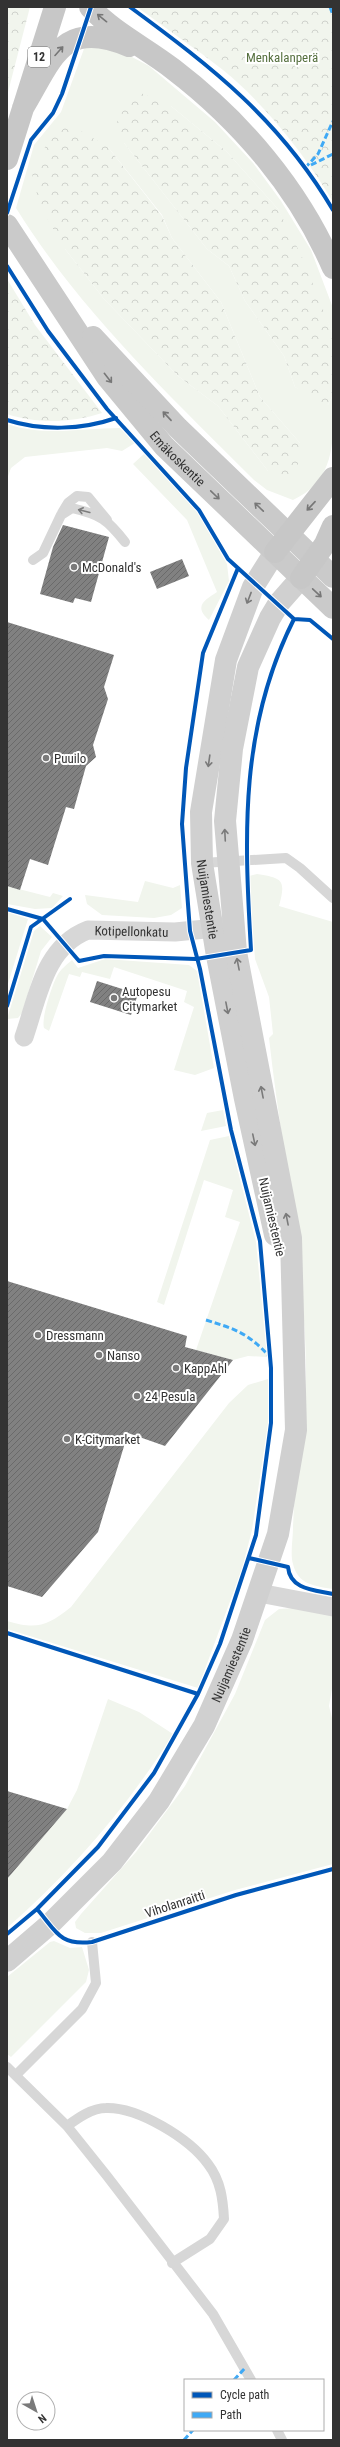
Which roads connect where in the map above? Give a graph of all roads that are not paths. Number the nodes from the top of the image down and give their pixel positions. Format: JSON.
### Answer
{"nodes":[{"id":1,"x":55,"y":7,"type":"edge"},
{"id":2,"x":90,"y":7,"type":"edge"},
{"id":3,"x":156,"y":57,"type":"junction"},
{"id":4,"x":23,"y":108,"type":"junction"},
{"id":5,"x":10,"y":150,"type":"edge"},
{"id":6,"x":7,"y":225,"type":"edge"},
{"id":7,"x":333,"y":268,"type":"edge"},
{"id":8,"x":47,"y":288,"type":"junction"},
{"id":9,"x":333,"y":478,"type":"edge"},
{"id":10,"x":61,"y":515,"type":"junction"},
{"id":11,"x":109,"y":522,"type":"junction"},
{"id":12,"x":333,"y":526,"type":"edge"},
{"id":13,"x":288,"y":534,"type":"junction"},
{"id":14,"x":125,"y":542,"type":"dead end"},
{"id":15,"x":274,"y":552,"type":"junction"},
{"id":16,"x":315,"y":559,"type":"junction"},
{"id":17,"x":33,"y":560,"type":"dead end"},
{"id":18,"x":333,"y":576,"type":"edge"},
{"id":19,"x":301,"y":578,"type":"junction"},
{"id":20,"x":333,"y":608,"type":"edge"},
{"id":21,"x":227,"y":862,"type":"junction"},
{"id":22,"x":202,"y":863,"type":"junction"},
{"id":23,"x":333,"y":898,"type":"edge"},
{"id":24,"x":234,"y":926,"type":"junction"},
{"id":25,"x":212,"y":929,"type":"junction"},
{"id":26,"x":24,"y":1037,"type":"dead end"},
{"id":27,"x":293,"y":1300,"type":"junction"},
{"id":28,"x":259,"y":1593,"type":"junction"},
{"id":29,"x":333,"y":1607,"type":"edge"},
{"id":30,"x":92,"y":1942,"type":"dead end"},
{"id":31,"x":7,"y":1960,"type":"edge"},
{"id":32,"x":7,"y":2067,"type":"edge"},
{"id":33,"x":16,"y":2075,"type":"junction"},
{"id":34,"x":67,"y":2126,"type":"junction"},
{"id":35,"x":172,"y":2263,"type":"junction"},
{"id":36,"x":250,"y":2379,"type":"edge"},
{"id":37,"x":278,"y":2431,"type":"edge"},
{"id":38,"x":282,"y":2440,"type":"edge"}],
"edges":[{"from":1,"to":4,"type":"highway","number":"12"},
{"from":3,"to":2,"type":"highway","one_way":true},
{"from":4,"to":3,"type":"highway","one_way":true},
{"from":3,"to":7,"type":"highway"},
{"from":4,"to":5,"type":"highway","number":"12"},
{"from":6,"to":8,"type":"main road","name":"Emäkoskentie"},
{"from":13,"to":8,"type":"main road","name":"Emäkoskentie","one_way":true},
{"from":8,"to":15,"type":"main road","name":"Emäkoskentie","one_way":true},
{"from":9,"to":13,"type":"highway","one_way":true},
{"from":11,"to":10,"type":"lane","one_way":true},
{"from":10,"to":11,"type":"lane"},
{"from":10,"to":17,"type":"lane"},
{"from":11,"to":14,"type":"lane"},
{"from":12,"to":16,"type":"highway"},
{"from":13,"to":15,"type":"highway"},
{"from":13,"to":16,"type":"main road","name":"Emäkoskentie"},
{"from":15,"to":19,"type":"main road","name":"Emäkoskentie"},
{"from":15,"to":22,"type":"main road","name":"Nuijamiestentie","one_way":true},
{"from":16,"to":18,"type":"main road","name":"Emäkoskentie"},
{"from":16,"to":19,"type":"highway"},
{"from":19,"to":20,"type":"main road","name":"Emäkoskentie","one_way":true},
{"from":21,"to":19,"type":"main road","name":"Nuijamiestentie","one_way":true},
{"from":21,"to":22,"type":"lane"},
{"from":21,"to":23,"type":"lane"},
{"from":21,"to":24,"type":"main road","name":"Nuijamiestentie"},
{"from":22,"to":25,"type":"main road","name":"Nuijamiestentie"},
{"from":24,"to":25,"type":"street","name":"Kotipellonkatu"},
{"from":27,"to":24,"type":"main road","name":"Nuijamiestentie","one_way":true},
{"from":25,"to":26,"type":"street","name":"Kotipellonkatu"},
{"from":25,"to":27,"type":"main road","name":"Nuijamiestentie","one_way":true},
{"from":27,"to":28,"type":"main road","name":"Nuijamiestentie"},
{"from":28,"to":29,"type":"street"},
{"from":28,"to":31,"type":"main road","name":"Nuijamiestentie"},
{"from":30,"to":33,"type":"lane"},
{"from":32,"to":33,"type":"lane"},
{"from":33,"to":34,"type":"lane"},
{"from":34,"to":35,"type":"lane"},
{"from":34,"to":35,"type":"lane"},
{"from":35,"to":36,"type":"lane"},
{"from":37,"to":38,"type":"lane"}]}
